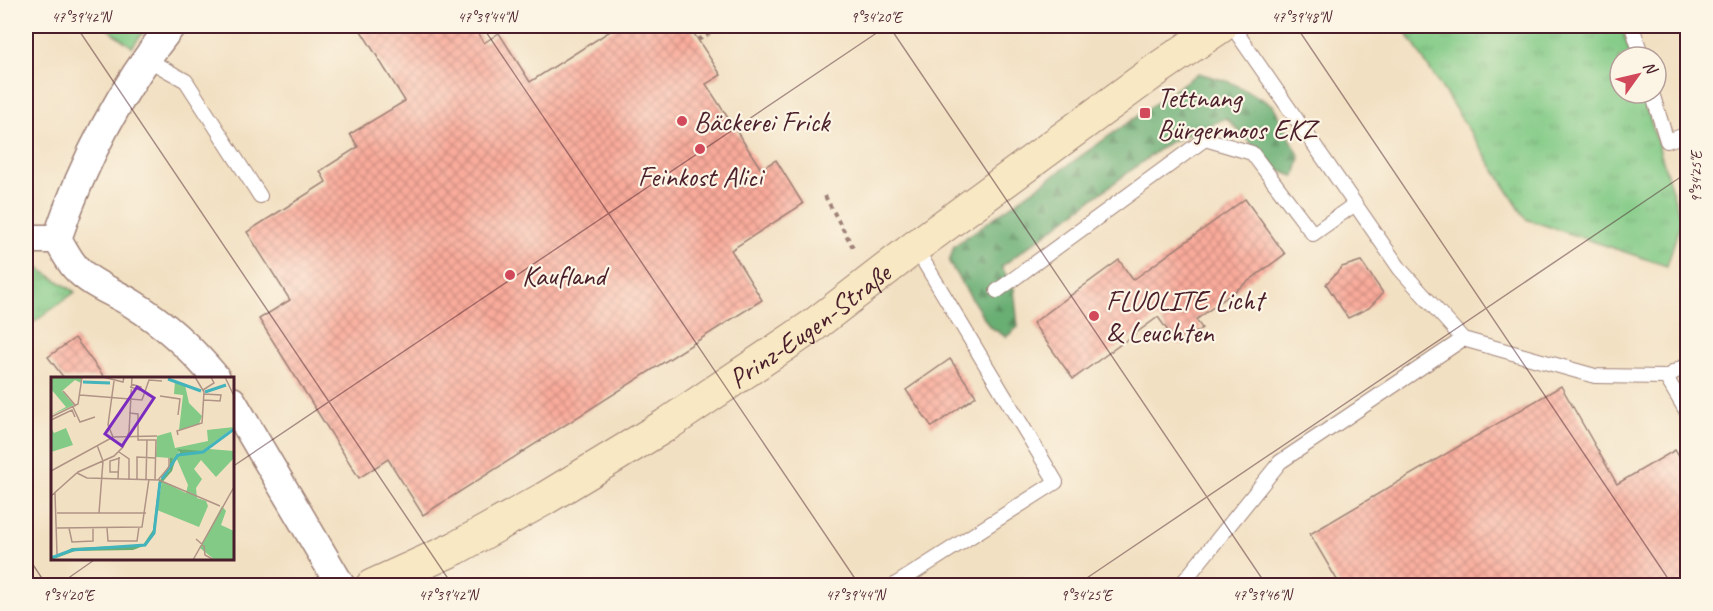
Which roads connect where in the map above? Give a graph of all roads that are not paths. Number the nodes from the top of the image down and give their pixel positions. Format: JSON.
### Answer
{"nodes":[{"id":1,"x":171,"y":26,"type":"edge"},
{"id":2,"x":1221,"y":26,"type":"edge"},
{"id":3,"x":1232,"y":26,"type":"edge"},
{"id":4,"x":1632,"y":26,"type":"edge"},
{"id":5,"x":1638,"y":45,"type":"edge"},
{"id":6,"x":145,"y":58,"type":"junction"},
{"id":7,"x":1656,"y":105,"type":"edge"},
{"id":8,"x":1688,"y":134,"type":"edge"},
{"id":9,"x":260,"y":196,"type":"dead end"},
{"id":10,"x":1355,"y":204,"type":"junction"},
{"id":11,"x":26,"y":239,"type":"edge"},
{"id":12,"x":57,"y":239,"type":"junction"},
{"id":13,"x":915,"y":247,"type":"junction"},
{"id":14,"x":997,"y":291,"type":"dead end"},
{"id":15,"x":1463,"y":339,"type":"junction"},
{"id":16,"x":1688,"y":364,"type":"edge"},
{"id":17,"x":215,"y":377,"type":"edge"},
{"id":18,"x":1666,"y":377,"type":"junction"},
{"id":19,"x":234,"y":404,"type":"edge"},
{"id":20,"x":1688,"y":414,"type":"edge"},
{"id":21,"x":341,"y":585,"type":"edge"},
{"id":22,"x":372,"y":585,"type":"edge"},
{"id":23,"x":893,"y":585,"type":"edge"},
{"id":24,"x":1180,"y":585,"type":"edge"}],
"edges":[{"from":1,"to":6,"type":"street"},
{"from":2,"to":13,"type":"street","name":"Prinz-Eugen-Straße"},
{"from":3,"to":10,"type":"lane"},
{"from":4,"to":5,"type":"lane"},
{"from":6,"to":9,"type":"lane"},
{"from":6,"to":12,"type":"street"},
{"from":7,"to":8,"type":"lane"},
{"from":10,"to":14,"type":"lane"},
{"from":10,"to":15,"type":"lane"},
{"from":11,"to":12,"type":"street"},
{"from":12,"to":17,"type":"street"},
{"from":13,"to":22,"type":"street","name":"Prinz-Eugen-Straße"},
{"from":13,"to":23,"type":"lane"},
{"from":15,"to":18,"type":"lane"},
{"from":15,"to":24,"type":"lane"},
{"from":16,"to":18,"type":"lane"},
{"from":18,"to":20,"type":"lane"},
{"from":19,"to":21,"type":"street"}]}
